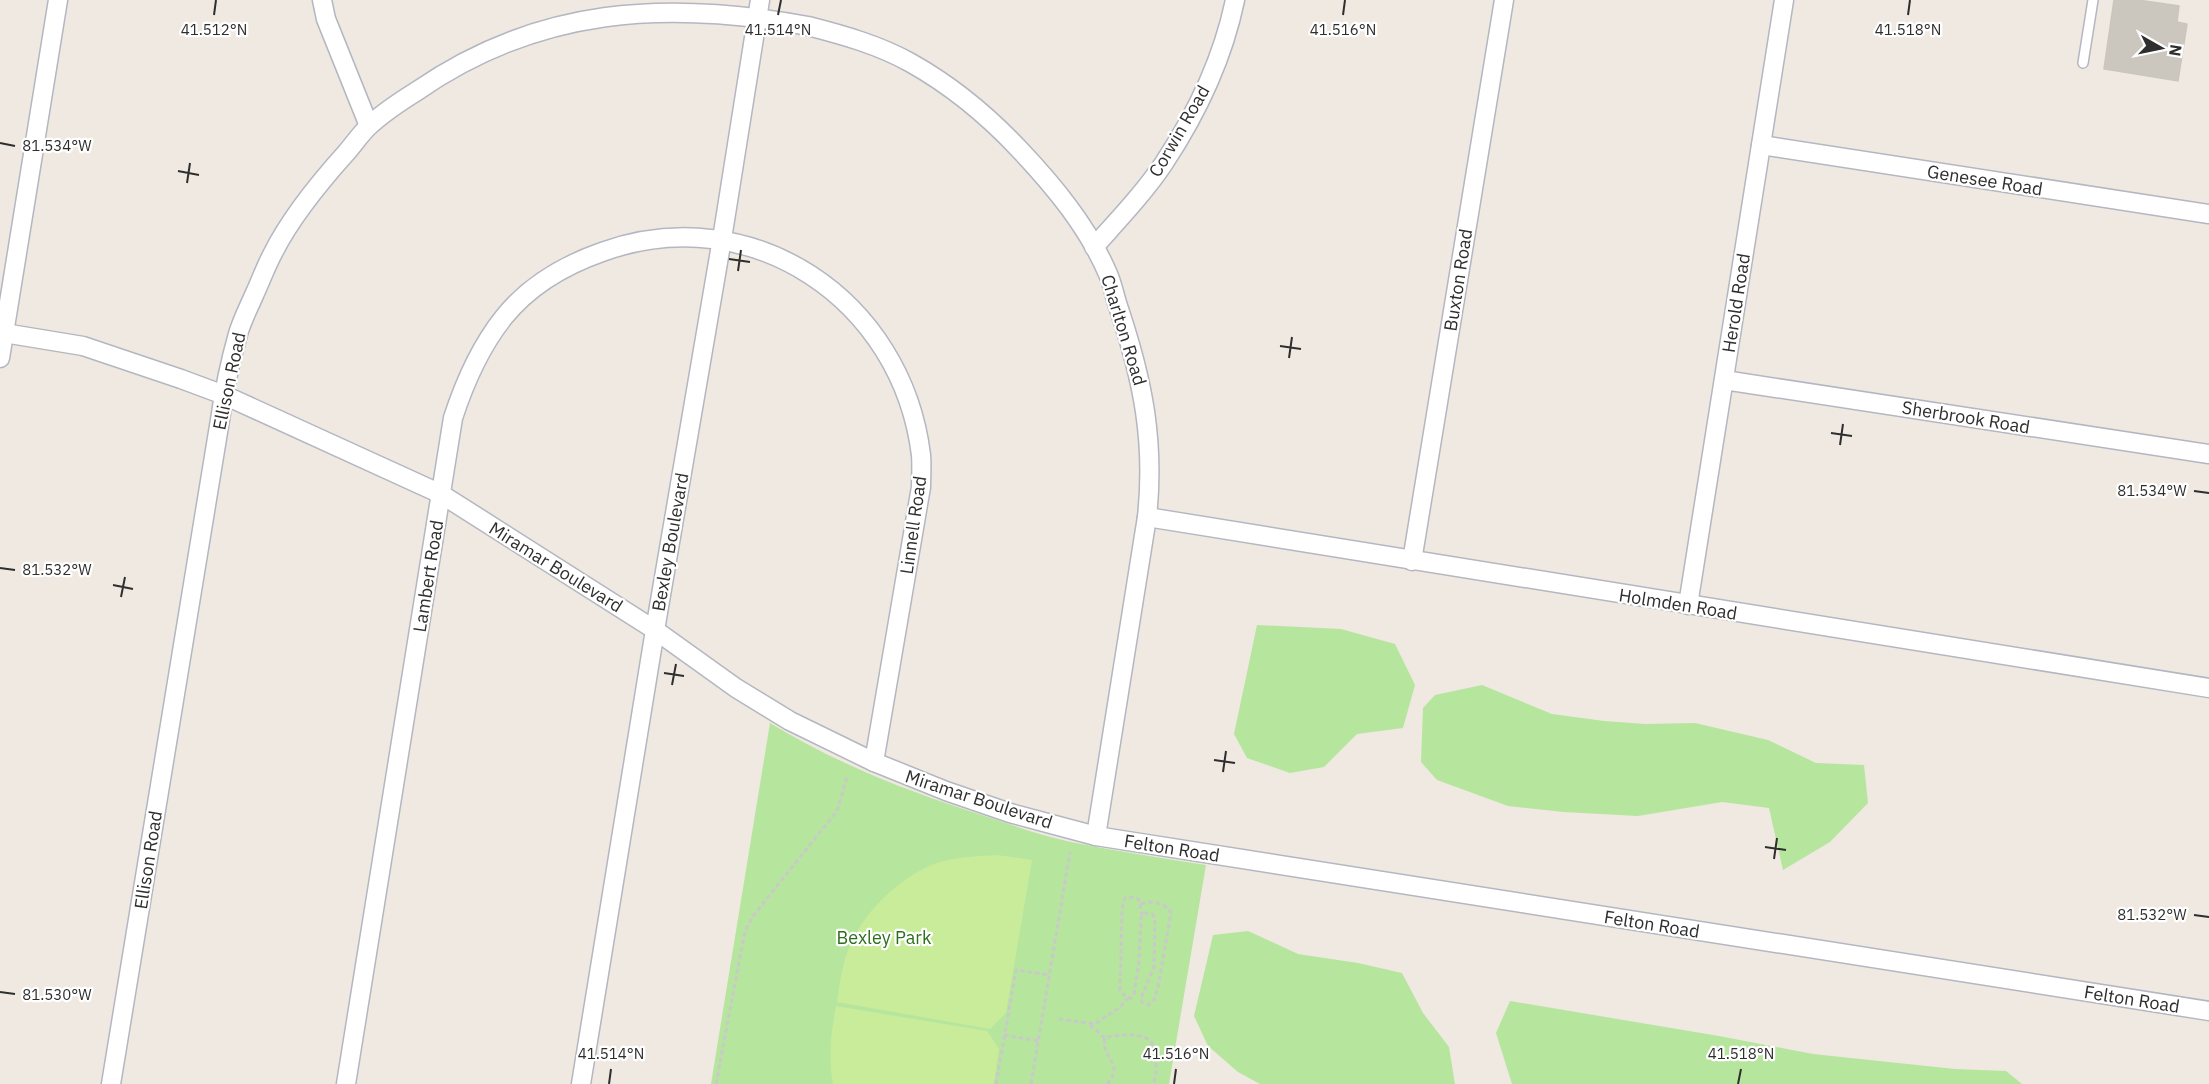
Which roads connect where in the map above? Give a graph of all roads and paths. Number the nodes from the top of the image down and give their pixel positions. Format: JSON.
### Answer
{"nodes":[{"id":1,"x":58,"y":0,"type":"edge"},
{"id":2,"x":322,"y":0,"type":"edge"},
{"id":3,"x":1235,"y":0,"type":"edge"},
{"id":4,"x":1504,"y":0,"type":"edge"},
{"id":5,"x":1784,"y":0,"type":"edge"},
{"id":6,"x":2093,"y":0,"type":"edge"},
{"id":7,"x":758,"y":7,"type":"edge"},
{"id":8,"x":2083,"y":63,"type":"dead end"},
{"id":9,"x":369,"y":126,"type":"junction"},
{"id":10,"x":1761,"y":145,"type":"junction"},
{"id":11,"x":2209,"y":214,"type":"edge"},
{"id":12,"x":722,"y":239,"type":"junction"},
{"id":13,"x":1094,"y":247,"type":"junction"},
{"id":14,"x":2,"y":334,"type":"edge"},
{"id":15,"x":0,"y":358,"type":"edge"},
{"id":16,"x":1724,"y":380,"type":"junction"},
{"id":17,"x":224,"y":395,"type":"junction"},
{"id":18,"x":2209,"y":454,"type":"edge"},
{"id":19,"x":441,"y":494,"type":"junction"},
{"id":20,"x":1147,"y":517,"type":"junction"},
{"id":21,"x":1412,"y":561,"type":"junction"},
{"id":22,"x":1688,"y":605,"type":"junction"},
{"id":23,"x":655,"y":630,"type":"junction"},
{"id":24,"x":2209,"y":688,"type":"edge"},
{"id":25,"x":874,"y":762,"type":"junction"},
{"id":26,"x":847,"y":777,"type":"dead end"},
{"id":27,"x":1096,"y":836,"type":"junction"},
{"id":28,"x":1070,"y":852,"type":"dead end"},
{"id":29,"x":1141,"y":904,"type":"junction"},
{"id":30,"x":1142,"y":915,"type":"junction"},
{"id":31,"x":1050,"y":975,"type":"junction"},
{"id":32,"x":1128,"y":998,"type":"junction"},
{"id":33,"x":2209,"y":1011,"type":"edge"},
{"id":34,"x":1059,"y":1019,"type":"dead end"},
{"id":35,"x":1089,"y":1024,"type":"junction"},
{"id":36,"x":1004,"y":1035,"type":"junction"},
{"id":37,"x":1105,"y":1038,"type":"junction"},
{"id":38,"x":1039,"y":1041,"type":"junction"},
{"id":39,"x":111,"y":1084,"type":"edge"},
{"id":40,"x":346,"y":1084,"type":"edge"},
{"id":41,"x":581,"y":1084,"type":"edge"},
{"id":42,"x":716,"y":1084,"type":"edge"},
{"id":43,"x":996,"y":1084,"type":"edge"},
{"id":44,"x":1031,"y":1084,"type":"edge"},
{"id":45,"x":1107,"y":1084,"type":"edge"},
{"id":46,"x":1153,"y":1084,"type":"edge"}],
"edges":[{"from":1,"to":14,"type":"street"},
{"from":2,"to":9,"type":"street"},
{"from":3,"to":13,"type":"street","name":"Corwin Road"},
{"from":4,"to":21,"type":"street","name":"Buxton Road"},
{"from":5,"to":10,"type":"street","name":"Herold Road"},
{"from":6,"to":8,"type":"lane"},
{"from":7,"to":9,"type":"street","name":"Ellison Road"},
{"from":7,"to":12,"type":"street","name":"Bexley Boulevard"},
{"from":7,"to":13,"type":"street","name":"Charlton Road"},
{"from":9,"to":17,"type":"street","name":"Ellison Road"},
{"from":10,"to":11,"type":"street","name":"Genesee Road"},
{"from":10,"to":16,"type":"street","name":"Herold Road"},
{"from":12,"to":19,"type":"street","name":"Lambert Road"},
{"from":12,"to":23,"type":"street","name":"Bexley Boulevard"},
{"from":12,"to":25,"type":"street","name":"Linnell Road"},
{"from":13,"to":20,"type":"street","name":"Charlton Road"},
{"from":14,"to":15,"type":"street"},
{"from":14,"to":17,"type":"street","name":"Miramar Boulevard"},
{"from":16,"to":18,"type":"street","name":"Sherbrook Road"},
{"from":16,"to":22,"type":"street","name":"Herold Road"},
{"from":17,"to":19,"type":"street","name":"Miramar Boulevard"},
{"from":17,"to":39,"type":"street","name":"Ellison Road"},
{"from":19,"to":23,"type":"street","name":"Miramar Boulevard"},
{"from":19,"to":40,"type":"street","name":"Lambert Road"},
{"from":20,"to":21,"type":"street","name":"Holmden Road"},
{"from":20,"to":27,"type":"street","name":"Charlton Road"},
{"from":21,"to":22,"type":"street","name":"Holmden Road"},
{"from":22,"to":24,"type":"street","name":"Holmden Road"},
{"from":23,"to":25,"type":"street","name":"Miramar Boulevard"},
{"from":23,"to":41,"type":"street","name":"Bexley Boulevard"},
{"from":25,"to":27,"type":"street","name":"Miramar Boulevard"},
{"from":26,"to":42,"type":"path"},
{"from":27,"to":33,"type":"street","name":"Felton Road"},
{"from":28,"to":31,"type":"path"},
{"from":29,"to":30,"type":"path"},
{"from":29,"to":30,"type":"path"},
{"from":29,"to":32,"type":"path"},
{"from":30,"to":32,"type":"path"},
{"from":31,"to":36,"type":"path"},
{"from":31,"to":38,"type":"path"},
{"from":32,"to":35,"type":"path"},
{"from":34,"to":35,"type":"path"},
{"from":35,"to":37,"type":"path"},
{"from":36,"to":38,"type":"path"},
{"from":36,"to":43,"type":"path"},
{"from":37,"to":45,"type":"path"},
{"from":37,"to":46,"type":"path"},
{"from":38,"to":44,"type":"path"}]}
